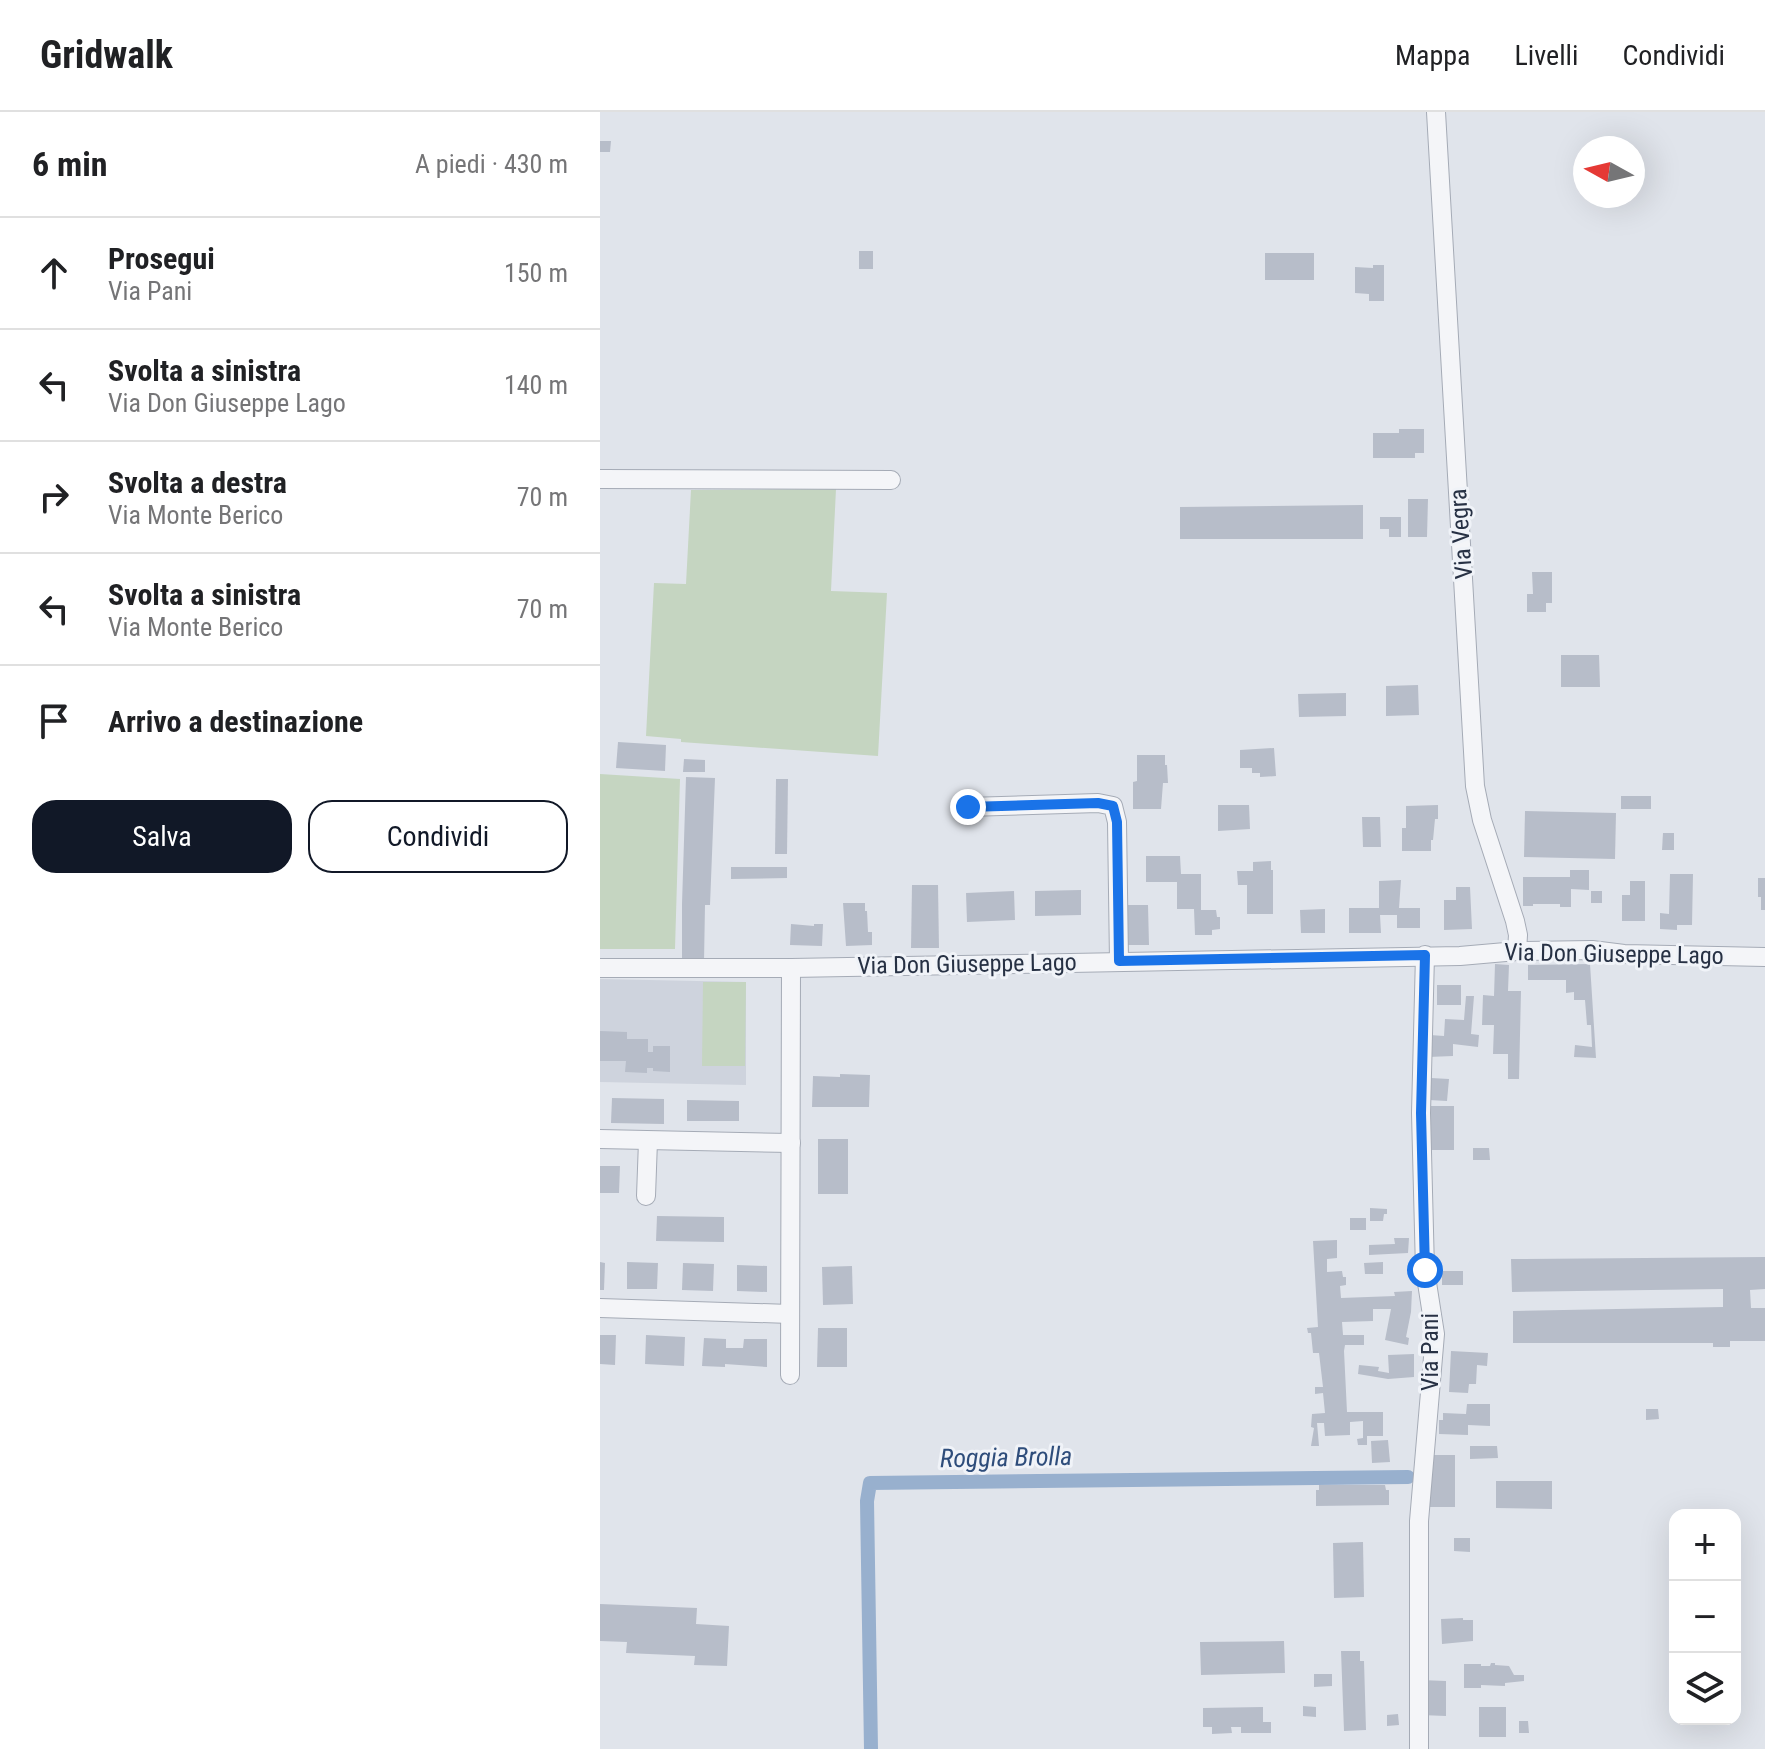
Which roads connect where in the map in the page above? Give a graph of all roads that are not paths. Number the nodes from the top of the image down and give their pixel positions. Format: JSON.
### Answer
{"nodes":[{"id":1,"x":1436,"y":112,"type":"edge"},
{"id":2,"x":600,"y":479,"type":"edge"},
{"id":3,"x":891,"y":480,"type":"dead end"},
{"id":4,"x":968,"y":807,"type":"dead end"},
{"id":5,"x":1517,"y":951,"type":"junction"},
{"id":6,"x":1425,"y":955,"type":"junction"},
{"id":7,"x":1765,"y":957,"type":"edge"},
{"id":8,"x":1119,"y":961,"type":"junction"},
{"id":9,"x":600,"y":968,"type":"edge"},
{"id":10,"x":791,"y":968,"type":"junction"},
{"id":11,"x":600,"y":1139,"type":"edge"},
{"id":12,"x":648,"y":1141,"type":"junction"},
{"id":13,"x":791,"y":1143,"type":"junction"},
{"id":14,"x":646,"y":1196,"type":"dead end"},
{"id":15,"x":600,"y":1308,"type":"edge"},
{"id":16,"x":790,"y":1314,"type":"junction"},
{"id":17,"x":790,"y":1375,"type":"dead end"},
{"id":18,"x":1419,"y":1749,"type":"edge"}],
"edges":[{"from":1,"to":5,"type":"street","name":"Via Vegra"},
{"from":2,"to":3,"type":"street"},
{"from":4,"to":8,"type":"street"},
{"from":5,"to":6,"type":"street","name":"Via Don Giuseppe Lago"},
{"from":5,"to":7,"type":"street","name":"Via Don Giuseppe Lago"},
{"from":6,"to":8,"type":"street","name":"Via Don Giuseppe Lago"},
{"from":6,"to":18,"type":"street","name":"Via Pani"},
{"from":8,"to":10,"type":"street","name":"Via Don Giuseppe Lago"},
{"from":9,"to":10,"type":"street","name":"Via Don Giuseppe Lago"},
{"from":10,"to":13,"type":"street"},
{"from":11,"to":12,"type":"street"},
{"from":12,"to":13,"type":"street"},
{"from":12,"to":14,"type":"street"},
{"from":13,"to":16,"type":"street"},
{"from":15,"to":16,"type":"street"},
{"from":16,"to":17,"type":"street"}]}
